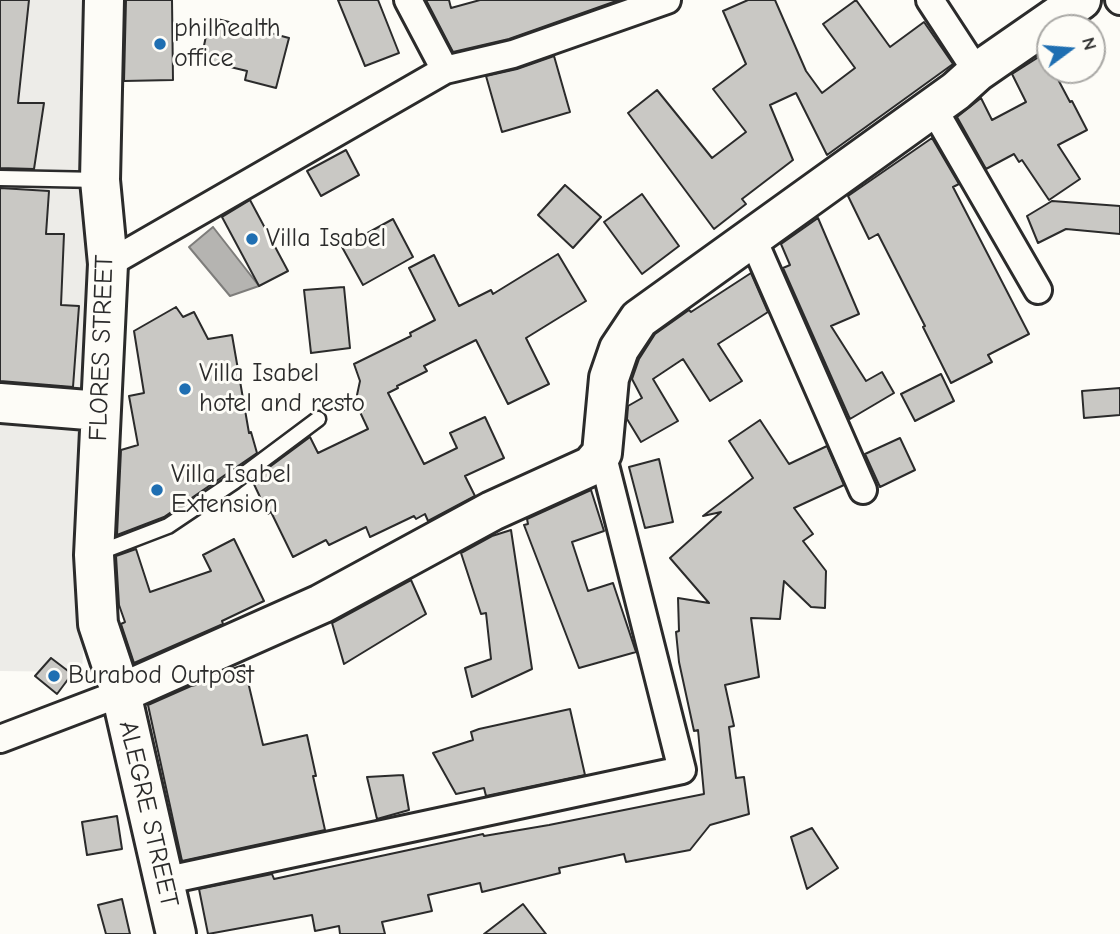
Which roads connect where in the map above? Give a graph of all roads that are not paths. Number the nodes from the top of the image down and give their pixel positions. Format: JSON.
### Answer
{"nodes":[{"id":1,"x":104,"y":0,"type":"edge"},
{"id":2,"x":408,"y":0,"type":"edge"},
{"id":3,"x":667,"y":0,"type":"edge"},
{"id":4,"x":930,"y":0,"type":"edge"},
{"id":5,"x":1081,"y":0,"type":"edge"},
{"id":6,"x":445,"y":70,"type":"junction"},
{"id":7,"x":977,"y":72,"type":"junction"},
{"id":8,"x":933,"y":108,"type":"junction"},
{"id":9,"x":0,"y":178,"type":"edge"},
{"id":10,"x":100,"y":180,"type":"junction"},
{"id":11,"x":752,"y":237,"type":"junction"},
{"id":12,"x":108,"y":264,"type":"junction"},
{"id":13,"x":1038,"y":290,"type":"dead end"},
{"id":14,"x":0,"y":403,"type":"edge"},
{"id":15,"x":100,"y":411,"type":"junction"},
{"id":16,"x":318,"y":419,"type":"dead end"},
{"id":17,"x":603,"y":453,"type":"junction"},
{"id":18,"x":863,"y":490,"type":"dead end"},
{"id":19,"x":94,"y":555,"type":"junction"},
{"id":20,"x":121,"y":693,"type":"junction"},
{"id":21,"x":0,"y":739,"type":"edge"},
{"id":22,"x":163,"y":881,"type":"junction"},
{"id":23,"x":176,"y":934,"type":"edge"}],
"edges":[{"from":1,"to":10,"type":"street","name":"FLORES STREET"},
{"from":2,"to":6,"type":"street"},
{"from":3,"to":6,"type":"street"},
{"from":4,"to":7,"type":"street"},
{"from":5,"to":7,"type":"street"},
{"from":6,"to":12,"type":"street"},
{"from":7,"to":8,"type":"street"},
{"from":8,"to":11,"type":"street"},
{"from":8,"to":13,"type":"street"},
{"from":9,"to":10,"type":"lane"},
{"from":10,"to":12,"type":"street","name":"FLORES STREET"},
{"from":11,"to":17,"type":"street"},
{"from":11,"to":18,"type":"street"},
{"from":12,"to":15,"type":"street","name":"FLORES STREET"},
{"from":14,"to":15,"type":"street"},
{"from":15,"to":19,"type":"street","name":"FLORES STREET"},
{"from":16,"to":19,"type":"lane"},
{"from":17,"to":20,"type":"street"},
{"from":17,"to":22,"type":"street"},
{"from":19,"to":20,"type":"street","name":"FLORES STREET"},
{"from":20,"to":21,"type":"street"},
{"from":20,"to":22,"type":"street","name":"ALEGRE STREET"},
{"from":22,"to":23,"type":"street","name":"ALEGRE STREET"}]}
